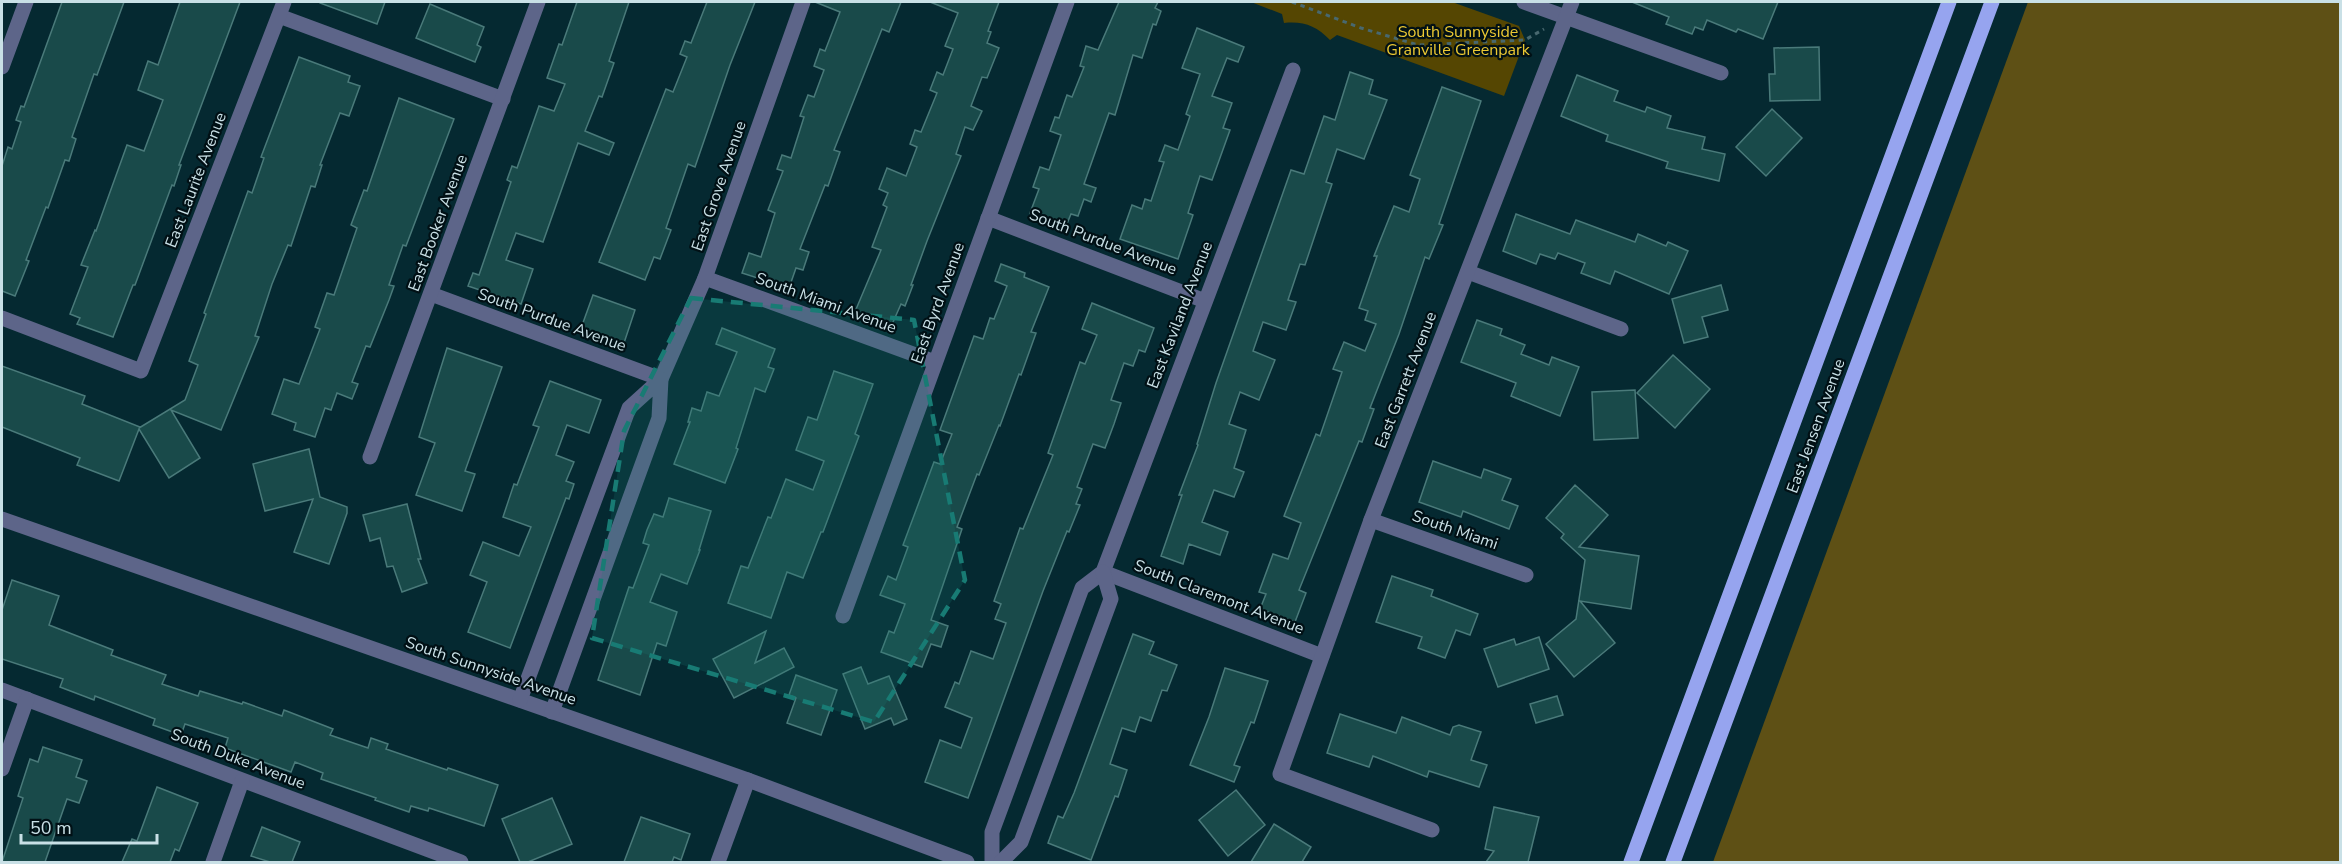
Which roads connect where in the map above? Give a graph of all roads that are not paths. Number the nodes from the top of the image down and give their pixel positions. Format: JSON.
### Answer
{"nodes":[{"id":1,"x":26,"y":2,"type":"edge"},
{"id":2,"x":538,"y":2,"type":"edge"},
{"id":3,"x":803,"y":2,"type":"edge"},
{"id":4,"x":1066,"y":2,"type":"edge"},
{"id":5,"x":1524,"y":2,"type":"edge"},
{"id":6,"x":1572,"y":2,"type":"edge"},
{"id":7,"x":1949,"y":2,"type":"edge"},
{"id":8,"x":1992,"y":2,"type":"edge"},
{"id":9,"x":281,"y":9,"type":"edge"},
{"id":10,"x":1566,"y":17,"type":"junction"},
{"id":11,"x":2,"y":67,"type":"edge"},
{"id":12,"x":1293,"y":70,"type":"dead end"},
{"id":13,"x":1721,"y":73,"type":"dead end"},
{"id":14,"x":503,"y":99,"type":"junction"},
{"id":15,"x":988,"y":218,"type":"junction"},
{"id":16,"x":1468,"y":272,"type":"junction"},
{"id":17,"x":705,"y":278,"type":"junction"},
{"id":18,"x":431,"y":294,"type":"junction"},
{"id":19,"x":1205,"y":301,"type":"junction"},
{"id":20,"x":2,"y":318,"type":"edge"},
{"id":21,"x":1621,"y":329,"type":"dead end"},
{"id":22,"x":935,"y":362,"type":"junction"},
{"id":23,"x":661,"y":379,"type":"junction"},
{"id":24,"x":370,"y":457,"type":"dead end"},
{"id":25,"x":2,"y":519,"type":"edge"},
{"id":26,"x":1371,"y":520,"type":"junction"},
{"id":27,"x":1103,"y":572,"type":"junction"},
{"id":28,"x":1526,"y":574,"type":"dead end"},
{"id":29,"x":843,"y":616,"type":"dead end"},
{"id":30,"x":1322,"y":656,"type":"junction"},
{"id":31,"x":2,"y":690,"type":"edge"},
{"id":32,"x":27,"y":699,"type":"junction"},
{"id":33,"x":520,"y":700,"type":"junction"},
{"id":34,"x":552,"y":711,"type":"junction"},
{"id":35,"x":2,"y":769,"type":"edge"},
{"id":36,"x":748,"y":780,"type":"junction"},
{"id":37,"x":242,"y":781,"type":"junction"},
{"id":38,"x":1431,"y":830,"type":"dead end"},
{"id":39,"x":213,"y":862,"type":"edge"},
{"id":40,"x":461,"y":862,"type":"edge"},
{"id":41,"x":718,"y":862,"type":"edge"},
{"id":42,"x":967,"y":862,"type":"edge"},
{"id":43,"x":992,"y":862,"type":"edge"},
{"id":44,"x":1001,"y":862,"type":"edge"},
{"id":45,"x":1631,"y":862,"type":"edge"},
{"id":46,"x":1673,"y":862,"type":"edge"}],
"edges":[{"from":1,"to":11,"type":"street"},
{"from":2,"to":14,"type":"street","name":"East Booker Avenue"},
{"from":3,"to":17,"type":"street","name":"East Grove Avenue"},
{"from":4,"to":15,"type":"street","name":"East Byrd Avenue"},
{"from":5,"to":10,"type":"street"},
{"from":6,"to":10,"type":"street","name":"East Garrett Avenue"},
{"from":7,"to":45,"type":"main road","name":"East Jensen Avenue"},
{"from":8,"to":46,"type":"main road","name":"East Jensen Avenue"},
{"from":9,"to":14,"type":"street"},
{"from":9,"to":20,"type":"street","name":"East Laurite Avenue"},
{"from":10,"to":13,"type":"street"},
{"from":10,"to":16,"type":"street","name":"East Garrett Avenue"},
{"from":12,"to":19,"type":"street","name":"East Kaviland Avenue"},
{"from":14,"to":18,"type":"street","name":"East Booker Avenue"},
{"from":15,"to":19,"type":"street","name":"South Purdue Avenue"},
{"from":15,"to":22,"type":"street","name":"East Byrd Avenue"},
{"from":16,"to":21,"type":"street"},
{"from":16,"to":26,"type":"street","name":"East Garrett Avenue"},
{"from":17,"to":22,"type":"street","name":"South Miami Avenue"},
{"from":17,"to":23,"type":"street","name":"East Grove Avenue"},
{"from":18,"to":23,"type":"street","name":"South Purdue Avenue"},
{"from":18,"to":24,"type":"street","name":"East Booker Avenue"},
{"from":19,"to":27,"type":"street","name":"East Kaviland Avenue"},
{"from":22,"to":29,"type":"street","name":"East Byrd Avenue"},
{"from":23,"to":33,"type":"street","name":"East Grove Avenue"},
{"from":23,"to":34,"type":"street","name":"East Grove Avenue"},
{"from":25,"to":33,"type":"street","name":"South Sunnyside Avenue"},
{"from":26,"to":28,"type":"street","name":"South Miami"},
{"from":26,"to":30,"type":"street","name":"East Garrett Avenue"},
{"from":27,"to":30,"type":"street","name":"South Claremont Avenue"},
{"from":27,"to":43,"type":"street","name":"East Kaviland Avenue"},
{"from":27,"to":44,"type":"street"},
{"from":30,"to":38,"type":"street","name":"East Garrett Avenue"},
{"from":31,"to":32,"type":"street","name":"South Duke Avenue"},
{"from":32,"to":35,"type":"street"},
{"from":32,"to":37,"type":"street","name":"South Duke Avenue"},
{"from":33,"to":34,"type":"street","name":"South Sunnyside Avenue"},
{"from":34,"to":36,"type":"street","name":"South Sunnyside Avenue"},
{"from":36,"to":41,"type":"street"},
{"from":36,"to":42,"type":"street","name":"South Sunnyside Avenue"},
{"from":37,"to":39,"type":"street"},
{"from":37,"to":40,"type":"street","name":"South Duke Avenue"}]}
